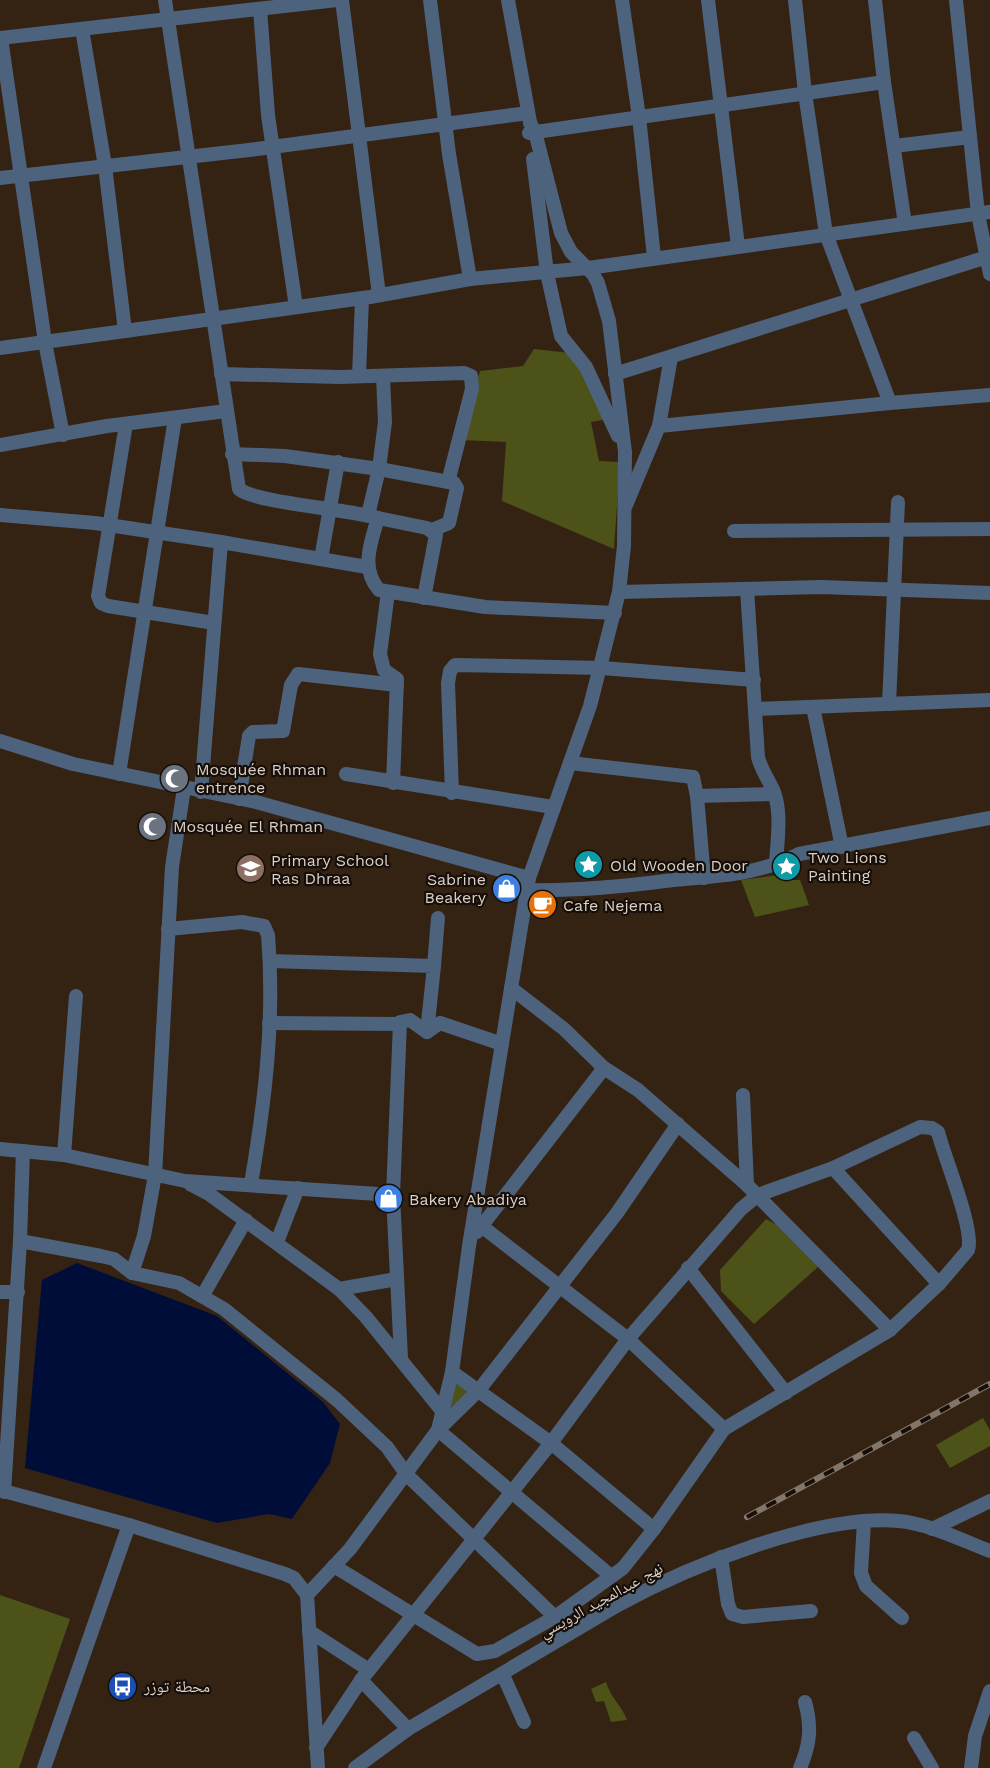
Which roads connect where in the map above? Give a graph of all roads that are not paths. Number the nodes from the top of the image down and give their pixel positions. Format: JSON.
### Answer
{"nodes":[{"id":1,"x":165,"y":0,"type":"edge"},
{"id":2,"x":334,"y":0,"type":"edge"},
{"id":3,"x":430,"y":0,"type":"edge"},
{"id":4,"x":508,"y":0,"type":"edge"},
{"id":5,"x":622,"y":0,"type":"edge"},
{"id":6,"x":708,"y":0,"type":"edge"},
{"id":7,"x":795,"y":0,"type":"edge"},
{"id":8,"x":875,"y":0,"type":"edge"},
{"id":9,"x":956,"y":0,"type":"edge"},
{"id":10,"x":267,"y":5,"type":"edge"},
{"id":11,"x":210,"y":7,"type":"edge"},
{"id":12,"x":168,"y":19,"type":"junction"},
{"id":13,"x":82,"y":29,"type":"junction"},
{"id":14,"x":1,"y":38,"type":"edge"},
{"id":15,"x":884,"y":82,"type":"junction"},
{"id":16,"x":805,"y":93,"type":"junction"},
{"id":17,"x":723,"y":105,"type":"junction"},
{"id":18,"x":639,"y":117,"type":"junction"},
{"id":19,"x":445,"y":125,"type":"junction"},
{"id":20,"x":530,"y":125,"type":"junction"},
{"id":21,"x":361,"y":136,"type":"junction"},
{"id":22,"x":970,"y":137,"type":"junction"},
{"id":23,"x":894,"y":146,"type":"junction"},
{"id":24,"x":272,"y":147,"type":"junction"},
{"id":25,"x":187,"y":156,"type":"junction"},
{"id":26,"x":105,"y":166,"type":"junction"},
{"id":27,"x":20,"y":176,"type":"junction"},
{"id":28,"x":0,"y":178,"type":"edge"},
{"id":29,"x":984,"y":213,"type":"edge"},
{"id":30,"x":905,"y":224,"type":"junction"},
{"id":31,"x":826,"y":234,"type":"junction"},
{"id":32,"x":738,"y":246,"type":"junction"},
{"id":33,"x":654,"y":257,"type":"junction"},
{"id":34,"x":987,"y":257,"type":"junction"},
{"id":35,"x":588,"y":268,"type":"junction"},
{"id":36,"x":547,"y":273,"type":"junction"},
{"id":37,"x":990,"y":274,"type":"edge"},
{"id":38,"x":470,"y":279,"type":"junction"},
{"id":39,"x":379,"y":296,"type":"junction"},
{"id":40,"x":362,"y":298,"type":"junction"},
{"id":41,"x":852,"y":300,"type":"junction"},
{"id":42,"x":296,"y":307,"type":"junction"},
{"id":43,"x":214,"y":318,"type":"junction"},
{"id":44,"x":125,"y":331,"type":"junction"},
{"id":45,"x":45,"y":342,"type":"junction"},
{"id":46,"x":0,"y":348,"type":"edge"},
{"id":47,"x":671,"y":357,"type":"junction"},
{"id":48,"x":586,"y":367,"type":"junction"},
{"id":49,"x":614,"y":368,"type":"junction"},
{"id":50,"x":221,"y":374,"type":"junction"},
{"id":51,"x":359,"y":376,"type":"junction"},
{"id":52,"x":383,"y":376,"type":"junction"},
{"id":53,"x":990,"y":395,"type":"edge"},
{"id":54,"x":890,"y":403,"type":"junction"},
{"id":55,"x":226,"y":411,"type":"junction"},
{"id":56,"x":175,"y":418,"type":"junction"},
{"id":57,"x":126,"y":424,"type":"junction"},
{"id":58,"x":659,"y":426,"type":"junction"},
{"id":59,"x":63,"y":435,"type":"junction"},
{"id":60,"x":0,"y":445,"type":"edge"},
{"id":61,"x":625,"y":452,"type":"junction"},
{"id":62,"x":232,"y":454,"type":"junction"},
{"id":63,"x":339,"y":462,"type":"junction"},
{"id":64,"x":379,"y":469,"type":"junction"},
{"id":65,"x":448,"y":482,"type":"junction"},
{"id":66,"x":898,"y":501,"type":"dead end"},
{"id":67,"x":329,"y":507,"type":"junction"},
{"id":68,"x":625,"y":508,"type":"junction"},
{"id":69,"x":0,"y":515,"type":"edge"},
{"id":70,"x":373,"y":517,"type":"junction"},
{"id":71,"x":110,"y":526,"type":"junction"},
{"id":72,"x":990,"y":529,"type":"edge"},
{"id":73,"x":432,"y":530,"type":"junction"},
{"id":74,"x":896,"y":530,"type":"junction"},
{"id":75,"x":734,"y":531,"type":"dead end"},
{"id":76,"x":157,"y":533,"type":"junction"},
{"id":77,"x":221,"y":542,"type":"junction"},
{"id":78,"x":321,"y":559,"type":"junction"},
{"id":79,"x":367,"y":567,"type":"junction"},
{"id":80,"x":747,"y":589,"type":"junction"},
{"id":81,"x":894,"y":590,"type":"junction"},
{"id":82,"x":388,"y":592,"type":"junction"},
{"id":83,"x":619,"y":592,"type":"junction"},
{"id":84,"x":990,"y":593,"type":"edge"},
{"id":85,"x":424,"y":598,"type":"junction"},
{"id":86,"x":146,"y":612,"type":"junction"},
{"id":87,"x":615,"y":614,"type":"junction"},
{"id":88,"x":214,"y":623,"type":"junction"},
{"id":89,"x":602,"y":668,"type":"junction"},
{"id":90,"x":754,"y":680,"type":"junction"},
{"id":91,"x":397,"y":685,"type":"junction"},
{"id":92,"x":990,"y":700,"type":"edge"},
{"id":93,"x":889,"y":704,"type":"junction"},
{"id":94,"x":813,"y":707,"type":"junction"},
{"id":95,"x":755,"y":710,"type":"junction"},
{"id":96,"x":0,"y":741,"type":"edge"},
{"id":97,"x":570,"y":763,"type":"junction"},
{"id":98,"x":119,"y":774,"type":"junction"},
{"id":99,"x":346,"y":774,"type":"dead end"},
{"id":100,"x":393,"y":783,"type":"junction"},
{"id":101,"x":184,"y":788,"type":"junction"},
{"id":102,"x":201,"y":792,"type":"junction"},
{"id":103,"x":452,"y":793,"type":"junction"},
{"id":104,"x":774,"y":794,"type":"junction"},
{"id":105,"x":697,"y":796,"type":"junction"},
{"id":106,"x":239,"y":799,"type":"junction"},
{"id":107,"x":553,"y":807,"type":"junction"},
{"id":108,"x":990,"y":818,"type":"edge"},
{"id":109,"x":842,"y":847,"type":"junction"},
{"id":110,"x":776,"y":865,"type":"junction"},
{"id":111,"x":704,"y":878,"type":"junction"},
{"id":112,"x":529,"y":884,"type":"junction"},
{"id":113,"x":438,"y":918,"type":"dead end"},
{"id":114,"x":168,"y":929,"type":"junction"},
{"id":115,"x":270,"y":961,"type":"junction"},
{"id":116,"x":434,"y":966,"type":"junction"},
{"id":117,"x":511,"y":988,"type":"junction"},
{"id":118,"x":76,"y":996,"type":"dead end"},
{"id":119,"x":270,"y":1023,"type":"junction"},
{"id":120,"x":398,"y":1024,"type":"junction"},
{"id":121,"x":427,"y":1032,"type":"junction"},
{"id":122,"x":502,"y":1044,"type":"junction"},
{"id":123,"x":604,"y":1068,"type":"junction"},
{"id":124,"x":743,"y":1095,"type":"dead end"},
{"id":125,"x":678,"y":1124,"type":"junction"},
{"id":126,"x":0,"y":1149,"type":"edge"},
{"id":127,"x":23,"y":1151,"type":"junction"},
{"id":128,"x":64,"y":1155,"type":"junction"},
{"id":129,"x":834,"y":1168,"type":"junction"},
{"id":130,"x":155,"y":1175,"type":"junction"},
{"id":131,"x":185,"y":1181,"type":"junction"},
{"id":132,"x":250,"y":1184,"type":"junction"},
{"id":133,"x":747,"y":1185,"type":"junction"},
{"id":134,"x":298,"y":1188,"type":"junction"},
{"id":135,"x":393,"y":1195,"type":"junction"},
{"id":136,"x":758,"y":1195,"type":"junction"},
{"id":137,"x":246,"y":1220,"type":"junction"},
{"id":138,"x":480,"y":1225,"type":"junction"},
{"id":139,"x":20,"y":1241,"type":"junction"},
{"id":140,"x":277,"y":1242,"type":"junction"},
{"id":141,"x":470,"y":1246,"type":"junction"},
{"id":142,"x":688,"y":1268,"type":"junction"},
{"id":143,"x":132,"y":1273,"type":"junction"},
{"id":144,"x":397,"y":1279,"type":"junction"},
{"id":145,"x":939,"y":1284,"type":"junction"},
{"id":146,"x":559,"y":1287,"type":"junction"},
{"id":147,"x":339,"y":1288,"type":"junction"},
{"id":148,"x":0,"y":1292,"type":"edge"},
{"id":149,"x":18,"y":1292,"type":"junction"},
{"id":150,"x":204,"y":1295,"type":"junction"},
{"id":151,"x":890,"y":1330,"type":"junction"},
{"id":152,"x":628,"y":1339,"type":"junction"},
{"id":153,"x":401,"y":1358,"type":"junction"},
{"id":154,"x":452,"y":1372,"type":"junction"},
{"id":155,"x":479,"y":1390,"type":"junction"},
{"id":156,"x":786,"y":1393,"type":"junction"},
{"id":157,"x":444,"y":1412,"type":"junction"},
{"id":158,"x":438,"y":1430,"type":"junction"},
{"id":159,"x":724,"y":1430,"type":"junction"},
{"id":160,"x":551,"y":1443,"type":"junction"},
{"id":161,"x":407,"y":1475,"type":"junction"},
{"id":162,"x":2,"y":1491,"type":"edge"},
{"id":163,"x":512,"y":1492,"type":"junction"},
{"id":164,"x":990,"y":1501,"type":"edge"},
{"id":165,"x":864,"y":1521,"type":"junction"},
{"id":166,"x":129,"y":1525,"type":"junction"},
{"id":167,"x":654,"y":1529,"type":"junction"},
{"id":168,"x":932,"y":1529,"type":"junction"},
{"id":169,"x":474,"y":1538,"type":"junction"},
{"id":170,"x":990,"y":1551,"type":"edge"},
{"id":171,"x":721,"y":1557,"type":"junction"},
{"id":172,"x":334,"y":1566,"type":"junction"},
{"id":173,"x":610,"y":1576,"type":"junction"},
{"id":174,"x":307,"y":1595,"type":"junction"},
{"id":175,"x":811,"y":1611,"type":"dead end"},
{"id":176,"x":416,"y":1615,"type":"junction"},
{"id":177,"x":555,"y":1617,"type":"junction"},
{"id":178,"x":902,"y":1618,"type":"dead end"},
{"id":179,"x":309,"y":1631,"type":"junction"},
{"id":180,"x":365,"y":1675,"type":"junction"},
{"id":181,"x":503,"y":1675,"type":"junction"},
{"id":182,"x":990,"y":1691,"type":"edge"},
{"id":183,"x":805,"y":1702,"type":"dead end"},
{"id":184,"x":524,"y":1722,"type":"dead end"},
{"id":185,"x":408,"y":1729,"type":"junction"},
{"id":186,"x":914,"y":1738,"type":"dead end"},
{"id":187,"x":316,"y":1748,"type":"junction"},
{"id":188,"x":44,"y":1768,"type":"edge"},
{"id":189,"x":318,"y":1768,"type":"edge"},
{"id":190,"x":355,"y":1768,"type":"edge"},
{"id":191,"x":800,"y":1768,"type":"edge"},
{"id":192,"x":932,"y":1768,"type":"edge"},
{"id":193,"x":972,"y":1768,"type":"edge"}],
"edges":[{"from":1,"to":12,"type":"street"},
{"from":2,"to":10,"type":"street"},
{"from":2,"to":21,"type":"street"},
{"from":3,"to":19,"type":"street"},
{"from":4,"to":20,"type":"street"},
{"from":5,"to":18,"type":"street"},
{"from":6,"to":17,"type":"street"},
{"from":7,"to":16,"type":"street"},
{"from":8,"to":15,"type":"street"},
{"from":9,"to":22,"type":"street"},
{"from":10,"to":11,"type":"street"},
{"from":10,"to":24,"type":"street"},
{"from":11,"to":12,"type":"street"},
{"from":12,"to":13,"type":"street"},
{"from":12,"to":25,"type":"street"},
{"from":13,"to":14,"type":"street"},
{"from":13,"to":26,"type":"street"},
{"from":14,"to":27,"type":"street"},
{"from":15,"to":16,"type":"street"},
{"from":15,"to":23,"type":"street"},
{"from":16,"to":17,"type":"street"},
{"from":16,"to":31,"type":"street"},
{"from":17,"to":18,"type":"street"},
{"from":17,"to":32,"type":"street"},
{"from":18,"to":20,"type":"street"},
{"from":18,"to":33,"type":"street"},
{"from":19,"to":20,"type":"street"},
{"from":19,"to":21,"type":"street"},
{"from":19,"to":38,"type":"street"},
{"from":20,"to":35,"type":"street"},
{"from":20,"to":36,"type":"street"},
{"from":21,"to":24,"type":"street"},
{"from":21,"to":39,"type":"street"},
{"from":22,"to":23,"type":"street"},
{"from":22,"to":29,"type":"street"},
{"from":23,"to":30,"type":"street"},
{"from":24,"to":25,"type":"street"},
{"from":24,"to":42,"type":"street"},
{"from":25,"to":26,"type":"street"},
{"from":25,"to":43,"type":"street"},
{"from":26,"to":27,"type":"street"},
{"from":26,"to":44,"type":"street"},
{"from":27,"to":28,"type":"street"},
{"from":27,"to":45,"type":"street"},
{"from":29,"to":30,"type":"street"},
{"from":29,"to":34,"type":"street"},
{"from":30,"to":31,"type":"street"},
{"from":31,"to":32,"type":"street"},
{"from":31,"to":41,"type":"street"},
{"from":32,"to":33,"type":"street"},
{"from":33,"to":35,"type":"street"},
{"from":34,"to":37,"type":"street"},
{"from":34,"to":41,"type":"street"},
{"from":35,"to":36,"type":"street"},
{"from":35,"to":49,"type":"street"},
{"from":36,"to":38,"type":"street"},
{"from":36,"to":48,"type":"street"},
{"from":38,"to":39,"type":"street"},
{"from":39,"to":40,"type":"street"},
{"from":40,"to":42,"type":"street"},
{"from":40,"to":51,"type":"street"},
{"from":41,"to":47,"type":"street"},
{"from":41,"to":54,"type":"street"},
{"from":42,"to":43,"type":"street"},
{"from":43,"to":44,"type":"street"},
{"from":43,"to":50,"type":"street"},
{"from":44,"to":45,"type":"street"},
{"from":45,"to":46,"type":"street"},
{"from":45,"to":59,"type":"street"},
{"from":47,"to":49,"type":"street"},
{"from":47,"to":58,"type":"street"},
{"from":48,"to":49,"type":"street"},
{"from":48,"to":61,"type":"street"},
{"from":49,"to":61,"type":"street"},
{"from":50,"to":51,"type":"street"},
{"from":50,"to":55,"type":"street"},
{"from":51,"to":52,"type":"street"},
{"from":52,"to":64,"type":"street"},
{"from":52,"to":65,"type":"street"},
{"from":53,"to":54,"type":"street"},
{"from":54,"to":58,"type":"street"},
{"from":55,"to":56,"type":"street"},
{"from":55,"to":62,"type":"street"},
{"from":56,"to":57,"type":"street"},
{"from":56,"to":76,"type":"street"},
{"from":57,"to":59,"type":"street"},
{"from":57,"to":71,"type":"street"},
{"from":58,"to":68,"type":"street"},
{"from":59,"to":60,"type":"street"},
{"from":61,"to":68,"type":"street"},
{"from":62,"to":63,"type":"street"},
{"from":62,"to":67,"type":"street"},
{"from":63,"to":64,"type":"street"},
{"from":63,"to":67,"type":"street"},
{"from":64,"to":65,"type":"street"},
{"from":64,"to":70,"type":"street"},
{"from":65,"to":73,"type":"street"},
{"from":66,"to":74,"type":"street"},
{"from":67,"to":70,"type":"street"},
{"from":67,"to":78,"type":"street"},
{"from":68,"to":83,"type":"street"},
{"from":69,"to":71,"type":"street"},
{"from":70,"to":73,"type":"street"},
{"from":70,"to":79,"type":"street"},
{"from":71,"to":76,"type":"street"},
{"from":71,"to":86,"type":"street"},
{"from":72,"to":74,"type":"street"},
{"from":73,"to":85,"type":"street"},
{"from":74,"to":75,"type":"street"},
{"from":74,"to":81,"type":"street"},
{"from":76,"to":77,"type":"street"},
{"from":76,"to":86,"type":"street"},
{"from":77,"to":78,"type":"street"},
{"from":77,"to":88,"type":"street"},
{"from":78,"to":79,"type":"street"},
{"from":79,"to":82,"type":"street"},
{"from":80,"to":81,"type":"street"},
{"from":80,"to":83,"type":"street"},
{"from":80,"to":90,"type":"street"},
{"from":81,"to":84,"type":"street"},
{"from":81,"to":93,"type":"street"},
{"from":82,"to":85,"type":"street"},
{"from":82,"to":91,"type":"street"},
{"from":83,"to":87,"type":"street"},
{"from":85,"to":87,"type":"street"},
{"from":86,"to":88,"type":"street"},
{"from":86,"to":98,"type":"street"},
{"from":87,"to":89,"type":"street"},
{"from":88,"to":102,"type":"street"},
{"from":89,"to":90,"type":"street"},
{"from":89,"to":97,"type":"street"},
{"from":89,"to":103,"type":"street"},
{"from":90,"to":95,"type":"street"},
{"from":91,"to":100,"type":"street"},
{"from":91,"to":106,"type":"street"},
{"from":92,"to":93,"type":"street"},
{"from":93,"to":94,"type":"street"},
{"from":94,"to":95,"type":"street"},
{"from":94,"to":109,"type":"street"},
{"from":95,"to":104,"type":"street"},
{"from":96,"to":98,"type":"street"},
{"from":97,"to":105,"type":"street"},
{"from":97,"to":107,"type":"street"},
{"from":98,"to":101,"type":"street"},
{"from":99,"to":100,"type":"street"},
{"from":100,"to":103,"type":"street"},
{"from":101,"to":102,"type":"street"},
{"from":101,"to":114,"type":"street"},
{"from":102,"to":106,"type":"street"},
{"from":103,"to":107,"type":"street"},
{"from":104,"to":105,"type":"street"},
{"from":104,"to":110,"type":"street"},
{"from":105,"to":111,"type":"street"},
{"from":106,"to":112,"type":"street"},
{"from":107,"to":112,"type":"street"},
{"from":108,"to":109,"type":"street"},
{"from":109,"to":110,"type":"street"},
{"from":110,"to":111,"type":"street"},
{"from":111,"to":112,"type":"street"},
{"from":112,"to":117,"type":"street"},
{"from":113,"to":116,"type":"street"},
{"from":114,"to":115,"type":"street"},
{"from":114,"to":130,"type":"street"},
{"from":115,"to":116,"type":"street"},
{"from":115,"to":119,"type":"street"},
{"from":116,"to":121,"type":"street"},
{"from":117,"to":122,"type":"street"},
{"from":117,"to":123,"type":"street"},
{"from":118,"to":128,"type":"street"},
{"from":119,"to":120,"type":"street"},
{"from":119,"to":132,"type":"street"},
{"from":120,"to":121,"type":"street"},
{"from":120,"to":135,"type":"street"},
{"from":121,"to":122,"type":"street"},
{"from":122,"to":141,"type":"street"},
{"from":123,"to":125,"type":"street"},
{"from":123,"to":138,"type":"street"},
{"from":124,"to":133,"type":"street"},
{"from":125,"to":133,"type":"street"},
{"from":125,"to":146,"type":"street"},
{"from":126,"to":127,"type":"street"},
{"from":127,"to":128,"type":"street"},
{"from":127,"to":139,"type":"street"},
{"from":128,"to":130,"type":"street"},
{"from":129,"to":136,"type":"street"},
{"from":129,"to":145,"type":"street"},
{"from":129,"to":145,"type":"street"},
{"from":130,"to":131,"type":"street"},
{"from":130,"to":143,"type":"street"},
{"from":131,"to":132,"type":"street"},
{"from":131,"to":137,"type":"street"},
{"from":132,"to":134,"type":"street"},
{"from":133,"to":136,"type":"street"},
{"from":134,"to":135,"type":"street"},
{"from":134,"to":140,"type":"street"},
{"from":135,"to":144,"type":"street"},
{"from":136,"to":142,"type":"street"},
{"from":136,"to":151,"type":"street"},
{"from":137,"to":140,"type":"street"},
{"from":137,"to":150,"type":"street"},
{"from":138,"to":141,"type":"street"},
{"from":138,"to":146,"type":"street"},
{"from":139,"to":143,"type":"street"},
{"from":139,"to":149,"type":"street"},
{"from":140,"to":147,"type":"street"},
{"from":141,"to":154,"type":"street"},
{"from":142,"to":152,"type":"street"},
{"from":142,"to":156,"type":"street"},
{"from":143,"to":150,"type":"street"},
{"from":144,"to":147,"type":"street"},
{"from":144,"to":153,"type":"street"},
{"from":145,"to":151,"type":"street"},
{"from":146,"to":152,"type":"street"},
{"from":146,"to":155,"type":"street"},
{"from":147,"to":153,"type":"street"},
{"from":148,"to":149,"type":"street"},
{"from":149,"to":162,"type":"street"},
{"from":150,"to":161,"type":"street"},
{"from":151,"to":156,"type":"street"},
{"from":152,"to":159,"type":"street"},
{"from":152,"to":160,"type":"street"},
{"from":153,"to":157,"type":"street"},
{"from":154,"to":155,"type":"street"},
{"from":154,"to":157,"type":"street"},
{"from":155,"to":158,"type":"street"},
{"from":155,"to":160,"type":"street"},
{"from":156,"to":159,"type":"street"},
{"from":157,"to":158,"type":"street"},
{"from":158,"to":161,"type":"street"},
{"from":158,"to":163,"type":"street"},
{"from":159,"to":167,"type":"street"},
{"from":160,"to":163,"type":"street"},
{"from":160,"to":167,"type":"street"},
{"from":161,"to":169,"type":"street"},
{"from":161,"to":172,"type":"street"},
{"from":162,"to":166,"type":"street"},
{"from":163,"to":169,"type":"street"},
{"from":163,"to":173,"type":"street"},
{"from":164,"to":168,"type":"street"},
{"from":165,"to":168,"type":"street","name":"نهج عبدالمجيد الرويسي"},
{"from":165,"to":171,"type":"street","name":"نهج عبدالمجيد الرويسي"},
{"from":165,"to":178,"type":"street"},
{"from":166,"to":174,"type":"street"},
{"from":166,"to":188,"type":"street"},
{"from":167,"to":173,"type":"street"},
{"from":168,"to":170,"type":"street","name":"نهج عبدالمجيد الرويسي"},
{"from":169,"to":176,"type":"street"},
{"from":169,"to":177,"type":"street"},
{"from":171,"to":175,"type":"street"},
{"from":171,"to":181,"type":"street","name":"نهج عبدالمجيد الرويسي"},
{"from":172,"to":174,"type":"street"},
{"from":172,"to":176,"type":"street"},
{"from":173,"to":177,"type":"street"},
{"from":174,"to":179,"type":"street"},
{"from":176,"to":177,"type":"street"},
{"from":176,"to":180,"type":"street"},
{"from":179,"to":180,"type":"street"},
{"from":179,"to":187,"type":"street"},
{"from":180,"to":185,"type":"street"},
{"from":180,"to":187,"type":"street"},
{"from":181,"to":184,"type":"street"},
{"from":181,"to":185,"type":"street","name":"نهج عبدالمجيد الرويسي"},
{"from":182,"to":193,"type":"street"},
{"from":183,"to":191,"type":"street"},
{"from":185,"to":190,"type":"street","name":"نهج عبدالمجيد الرويسي"},
{"from":186,"to":192,"type":"street"},
{"from":187,"to":189,"type":"street"}]}
